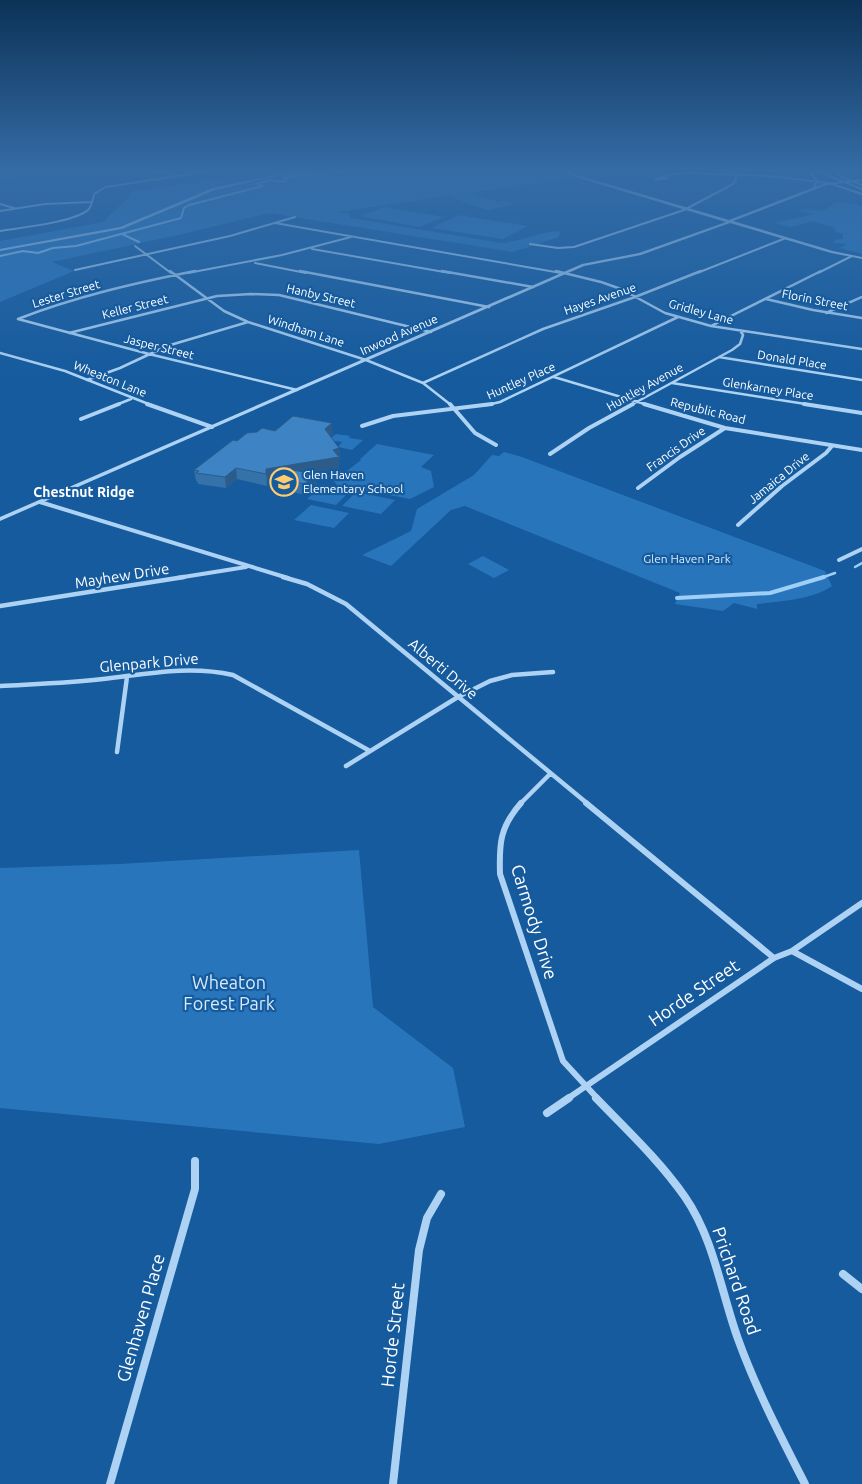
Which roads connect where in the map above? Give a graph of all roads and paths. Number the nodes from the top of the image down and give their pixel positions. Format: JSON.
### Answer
{"nodes":[{"id":1,"x":54,"y":240,"type":"edge"},
{"id":2,"x":212,"y":240,"type":"edge"},
{"id":3,"x":338,"y":240,"type":"edge"},
{"id":4,"x":378,"y":240,"type":"edge"},
{"id":5,"x":591,"y":240,"type":"edge"},
{"id":6,"x":679,"y":240,"type":"edge"},
{"id":7,"x":780,"y":240,"type":"edge"},
{"id":8,"x":794,"y":240,"type":"edge"},
{"id":9,"x":530,"y":244,"type":"dead end"},
{"id":10,"x":135,"y":246,"type":"dead end"},
{"id":11,"x":309,"y":248,"type":"junction"},
{"id":12,"x":0,"y":250,"type":"edge"},
{"id":13,"x":146,"y":254,"type":"junction"},
{"id":14,"x":852,"y":256,"type":"junction"},
{"id":15,"x":862,"y":258,"type":"edge"},
{"id":16,"x":252,"y":262,"type":"junction"},
{"id":17,"x":75,"y":270,"type":"dead end"},
{"id":18,"x":566,"y":273,"type":"junction"},
{"id":19,"x":175,"y":276,"type":"junction"},
{"id":20,"x":533,"y":287,"type":"junction"},
{"id":21,"x":635,"y":297,"type":"junction"},
{"id":22,"x":862,"y":297,"type":"edge"},
{"id":23,"x":206,"y":299,"type":"junction"},
{"id":24,"x":765,"y":299,"type":"junction"},
{"id":25,"x":489,"y":307,"type":"junction"},
{"id":26,"x":826,"y":313,"type":"junction"},
{"id":27,"x":678,"y":318,"type":"junction"},
{"id":28,"x":862,"y":318,"type":"edge"},
{"id":29,"x":18,"y":319,"type":"joint"},
{"id":30,"x":248,"y":322,"type":"junction"},
{"id":31,"x":711,"y":326,"type":"junction"},
{"id":32,"x":431,"y":332,"type":"junction"},
{"id":33,"x":741,"y":332,"type":"junction"},
{"id":34,"x":69,"y":333,"type":"junction"},
{"id":35,"x":862,"y":349,"type":"edge"},
{"id":36,"x":0,"y":353,"type":"edge"},
{"id":37,"x":150,"y":354,"type":"junction"},
{"id":38,"x":718,"y":357,"type":"junction"},
{"id":39,"x":366,"y":360,"type":"junction"},
{"id":40,"x":553,"y":377,"type":"junction"},
{"id":41,"x":88,"y":380,"type":"junction"},
{"id":42,"x":862,"y":380,"type":"edge"},
{"id":43,"x":672,"y":382,"type":"junction"},
{"id":44,"x":423,"y":383,"type":"junction"},
{"id":45,"x":297,"y":390,"type":"junction"},
{"id":46,"x":132,"y":398,"type":"junction"},
{"id":47,"x":636,"y":402,"type":"junction"},
{"id":48,"x":455,"y":410,"type":"junction"},
{"id":49,"x":862,"y":413,"type":"edge"},
{"id":50,"x":81,"y":419,"type":"dead end"},
{"id":51,"x":362,"y":426,"type":"dead end"},
{"id":52,"x":212,"y":427,"type":"junction"},
{"id":53,"x":725,"y":428,"type":"junction"},
{"id":54,"x":496,"y":445,"type":"dead end"},
{"id":55,"x":832,"y":446,"type":"junction"},
{"id":56,"x":862,"y":450,"type":"edge"},
{"id":57,"x":550,"y":454,"type":"dead end"},
{"id":58,"x":638,"y":488,"type":"dead end"},
{"id":59,"x":40,"y":502,"type":"junction"},
{"id":60,"x":0,"y":519,"type":"edge"},
{"id":61,"x":738,"y":525,"type":"dead end"},
{"id":62,"x":862,"y":549,"type":"edge"},
{"id":63,"x":839,"y":560,"type":"dead end"},
{"id":64,"x":248,"y":567,"type":"junction"},
{"id":65,"x":0,"y":606,"type":"edge"},
{"id":66,"x":552,"y":672,"type":"dead end"},
{"id":67,"x":127,"y":677,"type":"junction"},
{"id":68,"x":0,"y":686,"type":"edge"},
{"id":69,"x":458,"y":698,"type":"junction"},
{"id":70,"x":370,"y":751,"type":"junction"},
{"id":71,"x":116,"y":752,"type":"dead end"},
{"id":72,"x":346,"y":766,"type":"dead end"},
{"id":73,"x":550,"y":774,"type":"junction"},
{"id":74,"x":862,"y":903,"type":"edge"},
{"id":75,"x":792,"y":951,"type":"junction"},
{"id":76,"x":774,"y":958,"type":"junction"},
{"id":77,"x":862,"y":989,"type":"edge"},
{"id":78,"x":584,"y":1086,"type":"junction"},
{"id":79,"x":547,"y":1113,"type":"dead end"},
{"id":80,"x":194,"y":1161,"type":"dead end"},
{"id":81,"x":441,"y":1194,"type":"dead end"},
{"id":82,"x":843,"y":1274,"type":"dead end"},
{"id":83,"x":862,"y":1289,"type":"edge"},
{"id":84,"x":110,"y":1484,"type":"edge"},
{"id":85,"x":393,"y":1484,"type":"edge"},
{"id":86,"x":805,"y":1484,"type":"edge"}],
"edges":[{"from":1,"to":12,"type":"street"},
{"from":2,"to":13,"type":"street"},
{"from":3,"to":11,"type":"street","name":"Lester Street"},
{"from":4,"to":18,"type":"street","name":"Gridley Lane"},
{"from":5,"to":9,"type":"street"},
{"from":6,"to":18,"type":"street","name":"Inwood Avenue"},
{"from":7,"to":21,"type":"street","name":"Hayes Avenue"},
{"from":8,"to":14,"type":"street"},
{"from":10,"to":13,"type":"street","name":"Windham Lane"},
{"from":11,"to":16,"type":"street","name":"Lester Street"},
{"from":11,"to":20,"type":"street"},
{"from":13,"to":17,"type":"street"},
{"from":13,"to":19,"type":"street","name":"Windham Lane"},
{"from":14,"to":15,"type":"street"},
{"from":14,"to":24,"type":"street"},
{"from":16,"to":19,"type":"street","name":"Lester Street"},
{"from":16,"to":25,"type":"street"},
{"from":18,"to":20,"type":"street","name":"Inwood Avenue"},
{"from":18,"to":21,"type":"street","name":"Gridley Lane"},
{"from":19,"to":23,"type":"street","name":"Windham Lane"},
{"from":19,"to":29,"type":"street","name":"Lester Street"},
{"from":20,"to":25,"type":"street","name":"Inwood Avenue"},
{"from":21,"to":27,"type":"street","name":"Gridley Lane"},
{"from":21,"to":44,"type":"street","name":"Hayes Avenue"},
{"from":22,"to":26,"type":"street"},
{"from":23,"to":30,"type":"street","name":"Windham Lane"},
{"from":23,"to":32,"type":"street","name":"Hanby Street"},
{"from":23,"to":34,"type":"street","name":"Keller Street"},
{"from":24,"to":26,"type":"street","name":"Florin Street"},
{"from":24,"to":31,"type":"street"},
{"from":25,"to":32,"type":"street","name":"Inwood Avenue"},
{"from":26,"to":28,"type":"street","name":"Florin Street"},
{"from":27,"to":31,"type":"street","name":"Gridley Lane"},
{"from":27,"to":40,"type":"street","name":"Huntley Place"},
{"from":29,"to":34,"type":"street","name":"Jasper Street"},
{"from":30,"to":37,"type":"street"},
{"from":30,"to":39,"type":"street","name":"Windham Lane"},
{"from":31,"to":33,"type":"street","name":"Gridley Lane"},
{"from":32,"to":39,"type":"street","name":"Inwood Avenue"},
{"from":33,"to":35,"type":"street","name":"Gridley Lane"},
{"from":33,"to":38,"type":"street","name":"Huntley Avenue"},
{"from":34,"to":37,"type":"street","name":"Jasper Street"},
{"from":36,"to":41,"type":"street","name":"Wheaton Lane"},
{"from":37,"to":41,"type":"street"},
{"from":37,"to":45,"type":"street","name":"Jasper Street"},
{"from":38,"to":42,"type":"street","name":"Donald Place"},
{"from":38,"to":43,"type":"street","name":"Huntley Avenue"},
{"from":39,"to":44,"type":"street","name":"Windham Lane"},
{"from":39,"to":45,"type":"street","name":"Inwood Avenue"},
{"from":40,"to":47,"type":"street","name":"Republic Road"},
{"from":40,"to":48,"type":"street","name":"Huntley Place"},
{"from":41,"to":46,"type":"street","name":"Wheaton Lane"},
{"from":43,"to":47,"type":"street","name":"Huntley Avenue"},
{"from":43,"to":49,"type":"street","name":"Glenkarney Place"},
{"from":44,"to":48,"type":"street","name":"Windham Lane"},
{"from":45,"to":52,"type":"street","name":"Inwood Avenue"},
{"from":46,"to":50,"type":"street"},
{"from":46,"to":52,"type":"street","name":"Wheaton Lane"},
{"from":47,"to":53,"type":"street","name":"Republic Road"},
{"from":47,"to":57,"type":"street","name":"Huntley Avenue"},
{"from":48,"to":51,"type":"street","name":"Huntley Place"},
{"from":48,"to":54,"type":"street","name":"Windham Lane"},
{"from":52,"to":59,"type":"street","name":"Inwood Avenue"},
{"from":53,"to":55,"type":"street","name":"Republic Road"},
{"from":53,"to":58,"type":"street","name":"Francis Drive"},
{"from":55,"to":56,"type":"street","name":"Republic Road"},
{"from":55,"to":61,"type":"street","name":"Jamaica Drive"},
{"from":59,"to":60,"type":"street","name":"Inwood Avenue"},
{"from":59,"to":64,"type":"street","name":"Alberti Drive"},
{"from":62,"to":63,"type":"street"},
{"from":64,"to":65,"type":"street","name":"Mayhew Drive"},
{"from":64,"to":69,"type":"street","name":"Alberti Drive"},
{"from":66,"to":69,"type":"street"},
{"from":67,"to":68,"type":"street","name":"Glenpark Drive"},
{"from":67,"to":70,"type":"street","name":"Glenpark Drive"},
{"from":67,"to":71,"type":"street"},
{"from":69,"to":70,"type":"street"},
{"from":69,"to":73,"type":"street","name":"Alberti Drive"},
{"from":70,"to":72,"type":"street"},
{"from":73,"to":76,"type":"street","name":"Alberti Drive"},
{"from":73,"to":78,"type":"street","name":"Carmody Drive"},
{"from":74,"to":75,"type":"street","name":"Horde Street"},
{"from":75,"to":76,"type":"street","name":"Horde Street"},
{"from":75,"to":77,"type":"street"},
{"from":76,"to":78,"type":"street","name":"Horde Street"},
{"from":78,"to":79,"type":"street","name":"Horde Street"},
{"from":78,"to":86,"type":"street","name":"Prichard Road"},
{"from":80,"to":84,"type":"street","name":"Glenhaven Place"},
{"from":81,"to":85,"type":"street","name":"Horde Street"},
{"from":82,"to":83,"type":"street"}]}
